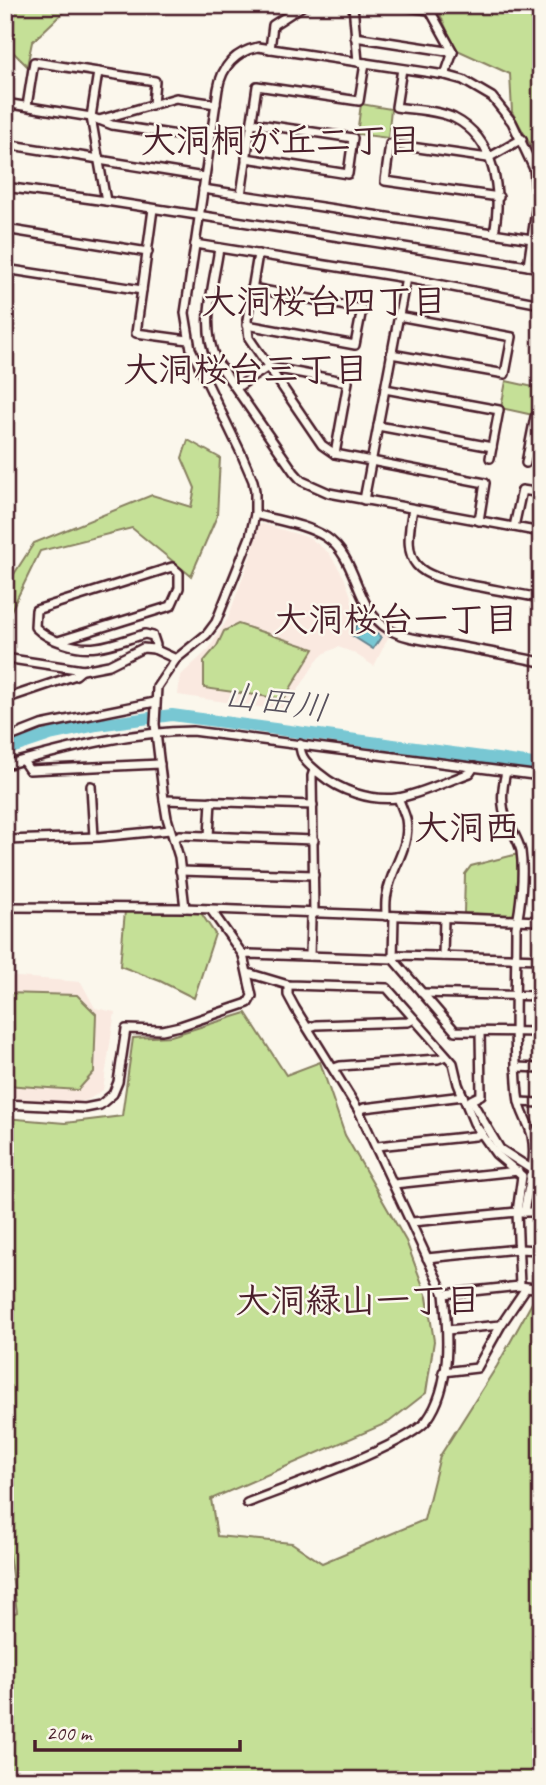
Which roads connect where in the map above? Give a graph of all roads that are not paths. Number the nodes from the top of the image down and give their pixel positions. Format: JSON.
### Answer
{"nodes":[{"id":1,"x":304,"y":5,"type":"edge"},
{"id":2,"x":353,"y":5,"type":"edge"},
{"id":3,"x":395,"y":5,"type":"edge"},
{"id":4,"x":428,"y":8,"type":"edge"},
{"id":5,"x":355,"y":37,"type":"junction"},
{"id":6,"x":270,"y":49,"type":"junction"},
{"id":7,"x":453,"y":52,"type":"junction"},
{"id":8,"x":361,"y":63,"type":"junction"},
{"id":9,"x":402,"y":69,"type":"junction"},
{"id":10,"x":98,"y":72,"type":"junction"},
{"id":11,"x":444,"y":75,"type":"junction"},
{"id":12,"x":5,"y":103,"type":"edge"},
{"id":13,"x":153,"y":104,"type":"junction"},
{"id":14,"x":216,"y":104,"type":"junction"},
{"id":15,"x":27,"y":106,"type":"junction"},
{"id":16,"x":95,"y":118,"type":"junction"},
{"id":17,"x":252,"y":123,"type":"junction"},
{"id":18,"x":522,"y":139,"type":"junction"},
{"id":19,"x":210,"y":140,"type":"junction"},
{"id":20,"x":5,"y":144,"type":"edge"},
{"id":21,"x":488,"y":158,"type":"junction"},
{"id":22,"x":99,"y":159,"type":"junction"},
{"id":23,"x":246,"y":159,"type":"junction"},
{"id":24,"x":204,"y":177,"type":"junction"},
{"id":25,"x":5,"y":187,"type":"edge"},
{"id":26,"x":203,"y":189,"type":"junction"},
{"id":27,"x":241,"y":195,"type":"junction"},
{"id":28,"x":499,"y":197,"type":"junction"},
{"id":29,"x":106,"y":201,"type":"junction"},
{"id":30,"x":153,"y":209,"type":"junction"},
{"id":31,"x":200,"y":216,"type":"junction"},
{"id":32,"x":5,"y":229,"type":"edge"},
{"id":33,"x":494,"y":233,"type":"junction"},
{"id":34,"x":532,"y":239,"type":"junction"},
{"id":35,"x":195,"y":244,"type":"junction"},
{"id":36,"x":219,"y":248,"type":"junction"},
{"id":37,"x":148,"y":252,"type":"junction"},
{"id":38,"x":258,"y":254,"type":"junction"},
{"id":39,"x":528,"y":265,"type":"junction"},
{"id":40,"x":541,"y":268,"type":"edge"},
{"id":41,"x":5,"y":269,"type":"edge"},
{"id":42,"x":406,"y":278,"type":"junction"},
{"id":43,"x":252,"y":288,"type":"junction"},
{"id":44,"x":142,"y":290,"type":"junction"},
{"id":45,"x":541,"y":304,"type":"edge"},
{"id":46,"x":398,"y":316,"type":"junction"},
{"id":47,"x":247,"y":325,"type":"junction"},
{"id":48,"x":188,"y":341,"type":"junction"},
{"id":49,"x":391,"y":354,"type":"junction"},
{"id":50,"x":268,"y":367,"type":"junction"},
{"id":51,"x":236,"y":388,"type":"junction"},
{"id":52,"x":385,"y":389,"type":"junction"},
{"id":53,"x":541,"y":418,"type":"edge"},
{"id":54,"x":378,"y":426,"type":"junction"},
{"id":55,"x":492,"y":447,"type":"junction"},
{"id":56,"x":528,"y":453,"type":"junction"},
{"id":57,"x":335,"y":454,"type":"junction"},
{"id":58,"x":541,"y":455,"type":"edge"},
{"id":59,"x":490,"y":458,"type":"dead end"},
{"id":60,"x":371,"y":461,"type":"junction"},
{"id":61,"x":526,"y":463,"type":"dead end"},
{"id":62,"x":541,"y":493,"type":"edge"},
{"id":63,"x":364,"y":499,"type":"junction"},
{"id":64,"x":413,"y":509,"type":"junction"},
{"id":65,"x":255,"y":514,"type":"junction"},
{"id":66,"x":479,"y":521,"type":"junction"},
{"id":67,"x":514,"y":527,"type":"junction"},
{"id":68,"x":541,"y":533,"type":"edge"},
{"id":69,"x":541,"y":598,"type":"edge"},
{"id":70,"x":58,"y":641,"type":"junction"},
{"id":71,"x":155,"y":649,"type":"junction"},
{"id":72,"x":5,"y":658,"type":"edge"},
{"id":73,"x":176,"y":659,"type":"junction"},
{"id":74,"x":541,"y":662,"type":"edge"},
{"id":75,"x":83,"y":670,"type":"junction"},
{"id":76,"x":5,"y":699,"type":"edge"},
{"id":77,"x":155,"y":706,"type":"junction"},
{"id":78,"x":155,"y":728,"type":"junction"},
{"id":79,"x":5,"y":739,"type":"edge"},
{"id":80,"x":300,"y":744,"type":"junction"},
{"id":81,"x":23,"y":761,"type":"junction"},
{"id":82,"x":160,"y":764,"type":"junction"},
{"id":83,"x":5,"y":765,"type":"edge"},
{"id":84,"x":474,"y":767,"type":"junction"},
{"id":85,"x":314,"y":770,"type":"junction"},
{"id":86,"x":506,"y":772,"type":"junction"},
{"id":87,"x":541,"y":776,"type":"edge"},
{"id":88,"x":91,"y":786,"type":"dead end"},
{"id":89,"x":398,"y":798,"type":"junction"},
{"id":90,"x":164,"y":800,"type":"junction"},
{"id":91,"x":211,"y":802,"type":"junction"},
{"id":92,"x":313,"y":805,"type":"junction"},
{"id":93,"x":170,"y":830,"type":"junction"},
{"id":94,"x":209,"y":836,"type":"junction"},
{"id":95,"x":94,"y":837,"type":"junction"},
{"id":96,"x":175,"y":838,"type":"junction"},
{"id":97,"x":313,"y":839,"type":"junction"},
{"id":98,"x":5,"y":841,"type":"edge"},
{"id":99,"x":180,"y":871,"type":"junction"},
{"id":100,"x":314,"y":875,"type":"junction"},
{"id":101,"x":5,"y":907,"type":"edge"},
{"id":102,"x":185,"y":908,"type":"junction"},
{"id":103,"x":211,"y":910,"type":"junction"},
{"id":104,"x":314,"y":913,"type":"junction"},
{"id":105,"x":390,"y":916,"type":"junction"},
{"id":106,"x":444,"y":918,"type":"junction"},
{"id":107,"x":519,"y":920,"type":"junction"},
{"id":108,"x":541,"y":921,"type":"edge"},
{"id":109,"x":243,"y":955,"type":"junction"},
{"id":110,"x":310,"y":956,"type":"junction"},
{"id":111,"x":443,"y":956,"type":"junction"},
{"id":112,"x":516,"y":958,"type":"junction"},
{"id":113,"x":393,"y":959,"type":"junction"},
{"id":114,"x":541,"y":959,"type":"edge"},
{"id":115,"x":248,"y":973,"type":"junction"},
{"id":116,"x":288,"y":985,"type":"junction"},
{"id":117,"x":422,"y":993,"type":"junction"},
{"id":118,"x":516,"y":995,"type":"junction"},
{"id":119,"x":541,"y":996,"type":"edge"},
{"id":120,"x":414,"y":1019,"type":"junction"},
{"id":121,"x":308,"y":1028,"type":"junction"},
{"id":122,"x":516,"y":1031,"type":"junction"},
{"id":123,"x":480,"y":1032,"type":"junction"},
{"id":124,"x":541,"y":1032,"type":"edge"},
{"id":125,"x":446,"y":1056,"type":"junction"},
{"id":126,"x":516,"y":1067,"type":"junction"},
{"id":127,"x":541,"y":1068,"type":"edge"},
{"id":128,"x":334,"y":1069,"type":"junction"},
{"id":129,"x":463,"y":1096,"type":"junction"},
{"id":130,"x":519,"y":1102,"type":"junction"},
{"id":131,"x":541,"y":1103,"type":"edge"},
{"id":132,"x":5,"y":1104,"type":"edge"},
{"id":133,"x":359,"y":1111,"type":"junction"},
{"id":134,"x":481,"y":1133,"type":"junction"},
{"id":135,"x":532,"y":1138,"type":"junction"},
{"id":136,"x":541,"y":1138,"type":"edge"},
{"id":137,"x":377,"y":1146,"type":"junction"},
{"id":138,"x":518,"y":1171,"type":"junction"},
{"id":139,"x":531,"y":1173,"type":"junction"},
{"id":140,"x":541,"y":1177,"type":"edge"},
{"id":141,"x":394,"y":1184,"type":"junction"},
{"id":142,"x":520,"y":1212,"type":"junction"},
{"id":143,"x":541,"y":1212,"type":"edge"},
{"id":144,"x":412,"y":1222,"type":"junction"},
{"id":145,"x":518,"y":1248,"type":"junction"},
{"id":146,"x":541,"y":1250,"type":"edge"},
{"id":147,"x":427,"y":1258,"type":"junction"},
{"id":148,"x":523,"y":1287,"type":"junction"},
{"id":149,"x":541,"y":1289,"type":"edge"},
{"id":150,"x":444,"y":1294,"type":"junction"},
{"id":151,"x":501,"y":1325,"type":"junction"},
{"id":152,"x":447,"y":1330,"type":"junction"},
{"id":153,"x":443,"y":1372,"type":"junction"},
{"id":154,"x":247,"y":1503,"type":"dead end"}],
"edges":[{"from":1,"to":6,"type":"street"},
{"from":2,"to":5,"type":"street"},
{"from":3,"to":4,"type":"street"},
{"from":4,"to":7,"type":"street"},
{"from":5,"to":7,"type":"street"},
{"from":5,"to":8,"type":"street"},
{"from":6,"to":8,"type":"street"},
{"from":6,"to":14,"type":"street"},
{"from":7,"to":11,"type":"street"},
{"from":8,"to":9,"type":"street"},
{"from":8,"to":17,"type":"street"},
{"from":9,"to":11,"type":"street"},
{"from":9,"to":21,"type":"street"},
{"from":10,"to":13,"type":"street"},
{"from":10,"to":15,"type":"street"},
{"from":10,"to":16,"type":"street"},
{"from":11,"to":18,"type":"street"},
{"from":12,"to":15,"type":"street"},
{"from":13,"to":14,"type":"street"},
{"from":13,"to":16,"type":"street"},
{"from":14,"to":19,"type":"street"},
{"from":15,"to":16,"type":"street"},
{"from":16,"to":19,"type":"street"},
{"from":16,"to":22,"type":"street"},
{"from":17,"to":23,"type":"street"},
{"from":17,"to":23,"type":"street"},
{"from":18,"to":21,"type":"street"},
{"from":18,"to":34,"type":"street"},
{"from":19,"to":24,"type":"street"},
{"from":20,"to":22,"type":"street"},
{"from":21,"to":28,"type":"street"},
{"from":21,"to":28,"type":"street"},
{"from":22,"to":24,"type":"street"},
{"from":22,"to":29,"type":"street"},
{"from":23,"to":27,"type":"street"},
{"from":24,"to":26,"type":"street"},
{"from":25,"to":29,"type":"street"},
{"from":26,"to":27,"type":"street"},
{"from":26,"to":31,"type":"street"},
{"from":27,"to":33,"type":"street"},
{"from":28,"to":33,"type":"street"},
{"from":29,"to":30,"type":"street"},
{"from":30,"to":31,"type":"street"},
{"from":30,"to":37,"type":"street"},
{"from":31,"to":35,"type":"street"},
{"from":31,"to":39,"type":"street"},
{"from":32,"to":37,"type":"street"},
{"from":33,"to":34,"type":"street"},
{"from":34,"to":39,"type":"street"},
{"from":35,"to":36,"type":"street"},
{"from":35,"to":48,"type":"street"},
{"from":36,"to":38,"type":"street"},
{"from":36,"to":51,"type":"street"},
{"from":37,"to":44,"type":"street"},
{"from":38,"to":42,"type":"street"},
{"from":38,"to":43,"type":"street"},
{"from":39,"to":40,"type":"street"},
{"from":41,"to":44,"type":"street"},
{"from":42,"to":45,"type":"street"},
{"from":42,"to":46,"type":"street"},
{"from":43,"to":47,"type":"street"},
{"from":43,"to":47,"type":"street"},
{"from":44,"to":48,"type":"street"},
{"from":46,"to":49,"type":"street"},
{"from":46,"to":49,"type":"street"},
{"from":47,"to":50,"type":"street"},
{"from":48,"to":65,"type":"street"},
{"from":49,"to":52,"type":"street"},
{"from":50,"to":51,"type":"street"},
{"from":50,"to":57,"type":"street"},
{"from":50,"to":57,"type":"street"},
{"from":51,"to":63,"type":"street"},
{"from":52,"to":54,"type":"street"},
{"from":52,"to":55,"type":"street"},
{"from":53,"to":56,"type":"street"},
{"from":54,"to":55,"type":"street"},
{"from":54,"to":60,"type":"street"},
{"from":55,"to":59,"type":"street"},
{"from":56,"to":58,"type":"street"},
{"from":56,"to":61,"type":"street"},
{"from":57,"to":60,"type":"street"},
{"from":60,"to":63,"type":"street"},
{"from":60,"to":66,"type":"street"},
{"from":62,"to":67,"type":"street"},
{"from":63,"to":64,"type":"street"},
{"from":64,"to":66,"type":"street"},
{"from":64,"to":69,"type":"street"},
{"from":65,"to":73,"type":"street"},
{"from":65,"to":74,"type":"street"},
{"from":66,"to":67,"type":"street"},
{"from":67,"to":68,"type":"street"},
{"from":70,"to":70,"type":"street"},
{"from":70,"to":71,"type":"street"},
{"from":71,"to":73,"type":"street"},
{"from":71,"to":75,"type":"street"},
{"from":72,"to":75,"type":"street"},
{"from":73,"to":77,"type":"street"},
{"from":75,"to":76,"type":"street"},
{"from":77,"to":78,"type":"street"},
{"from":77,"to":79,"type":"street"},
{"from":78,"to":80,"type":"street"},
{"from":78,"to":81,"type":"street"},
{"from":78,"to":82,"type":"street"},
{"from":80,"to":84,"type":"street"},
{"from":80,"to":85,"type":"street"},
{"from":81,"to":82,"type":"street"},
{"from":81,"to":83,"type":"street"},
{"from":82,"to":90,"type":"street"},
{"from":84,"to":86,"type":"street"},
{"from":84,"to":89,"type":"street"},
{"from":85,"to":89,"type":"street"},
{"from":85,"to":92,"type":"street"},
{"from":86,"to":87,"type":"street"},
{"from":86,"to":107,"type":"street"},
{"from":88,"to":95,"type":"street"},
{"from":89,"to":105,"type":"street"},
{"from":90,"to":91,"type":"street"},
{"from":90,"to":93,"type":"street"},
{"from":91,"to":92,"type":"street"},
{"from":91,"to":94,"type":"street"},
{"from":92,"to":97,"type":"street"},
{"from":93,"to":95,"type":"street"},
{"from":93,"to":96,"type":"street"},
{"from":94,"to":96,"type":"street"},
{"from":94,"to":97,"type":"street"},
{"from":95,"to":98,"type":"street"},
{"from":96,"to":99,"type":"street"},
{"from":97,"to":100,"type":"street"},
{"from":99,"to":100,"type":"street"},
{"from":99,"to":102,"type":"street"},
{"from":100,"to":104,"type":"street"},
{"from":101,"to":102,"type":"street"},
{"from":102,"to":103,"type":"street"},
{"from":103,"to":104,"type":"street"},
{"from":103,"to":109,"type":"street"},
{"from":104,"to":105,"type":"street"},
{"from":104,"to":110,"type":"street"},
{"from":105,"to":106,"type":"street"},
{"from":105,"to":113,"type":"street"},
{"from":106,"to":107,"type":"street"},
{"from":106,"to":111,"type":"street"},
{"from":107,"to":108,"type":"street"},
{"from":107,"to":112,"type":"street"},
{"from":109,"to":110,"type":"street"},
{"from":109,"to":115,"type":"street"},
{"from":110,"to":113,"type":"street"},
{"from":111,"to":112,"type":"street"},
{"from":111,"to":113,"type":"street"},
{"from":112,"to":114,"type":"street"},
{"from":112,"to":118,"type":"street"},
{"from":113,"to":117,"type":"street"},
{"from":115,"to":116,"type":"street"},
{"from":115,"to":132,"type":"street"},
{"from":116,"to":120,"type":"street"},
{"from":116,"to":121,"type":"street"},
{"from":117,"to":118,"type":"street"},
{"from":117,"to":123,"type":"street"},
{"from":118,"to":119,"type":"street"},
{"from":118,"to":122,"type":"street"},
{"from":120,"to":121,"type":"street"},
{"from":120,"to":125,"type":"street"},
{"from":121,"to":128,"type":"street"},
{"from":122,"to":123,"type":"street"},
{"from":122,"to":124,"type":"street"},
{"from":122,"to":126,"type":"street"},
{"from":123,"to":139,"type":"street"},
{"from":125,"to":128,"type":"street"},
{"from":125,"to":129,"type":"street"},
{"from":126,"to":127,"type":"street"},
{"from":126,"to":130,"type":"street"},
{"from":128,"to":133,"type":"street"},
{"from":129,"to":133,"type":"street"},
{"from":129,"to":134,"type":"street"},
{"from":130,"to":131,"type":"street"},
{"from":130,"to":135,"type":"street"},
{"from":133,"to":137,"type":"street"},
{"from":134,"to":137,"type":"street"},
{"from":134,"to":138,"type":"street"},
{"from":135,"to":136,"type":"street"},
{"from":135,"to":139,"type":"street"},
{"from":137,"to":141,"type":"street"},
{"from":138,"to":141,"type":"street"},
{"from":138,"to":142,"type":"street"},
{"from":139,"to":140,"type":"street"},
{"from":139,"to":142,"type":"street"},
{"from":141,"to":144,"type":"street"},
{"from":142,"to":143,"type":"street"},
{"from":142,"to":144,"type":"street"},
{"from":142,"to":145,"type":"street"},
{"from":144,"to":147,"type":"street"},
{"from":145,"to":146,"type":"street"},
{"from":145,"to":147,"type":"street"},
{"from":145,"to":148,"type":"street"},
{"from":147,"to":150,"type":"street"},
{"from":148,"to":149,"type":"street"},
{"from":148,"to":150,"type":"street"},
{"from":148,"to":151,"type":"street"},
{"from":150,"to":152,"type":"street"},
{"from":151,"to":152,"type":"street"},
{"from":151,"to":153,"type":"street"},
{"from":152,"to":153,"type":"street"},
{"from":153,"to":154,"type":"street"}]}
